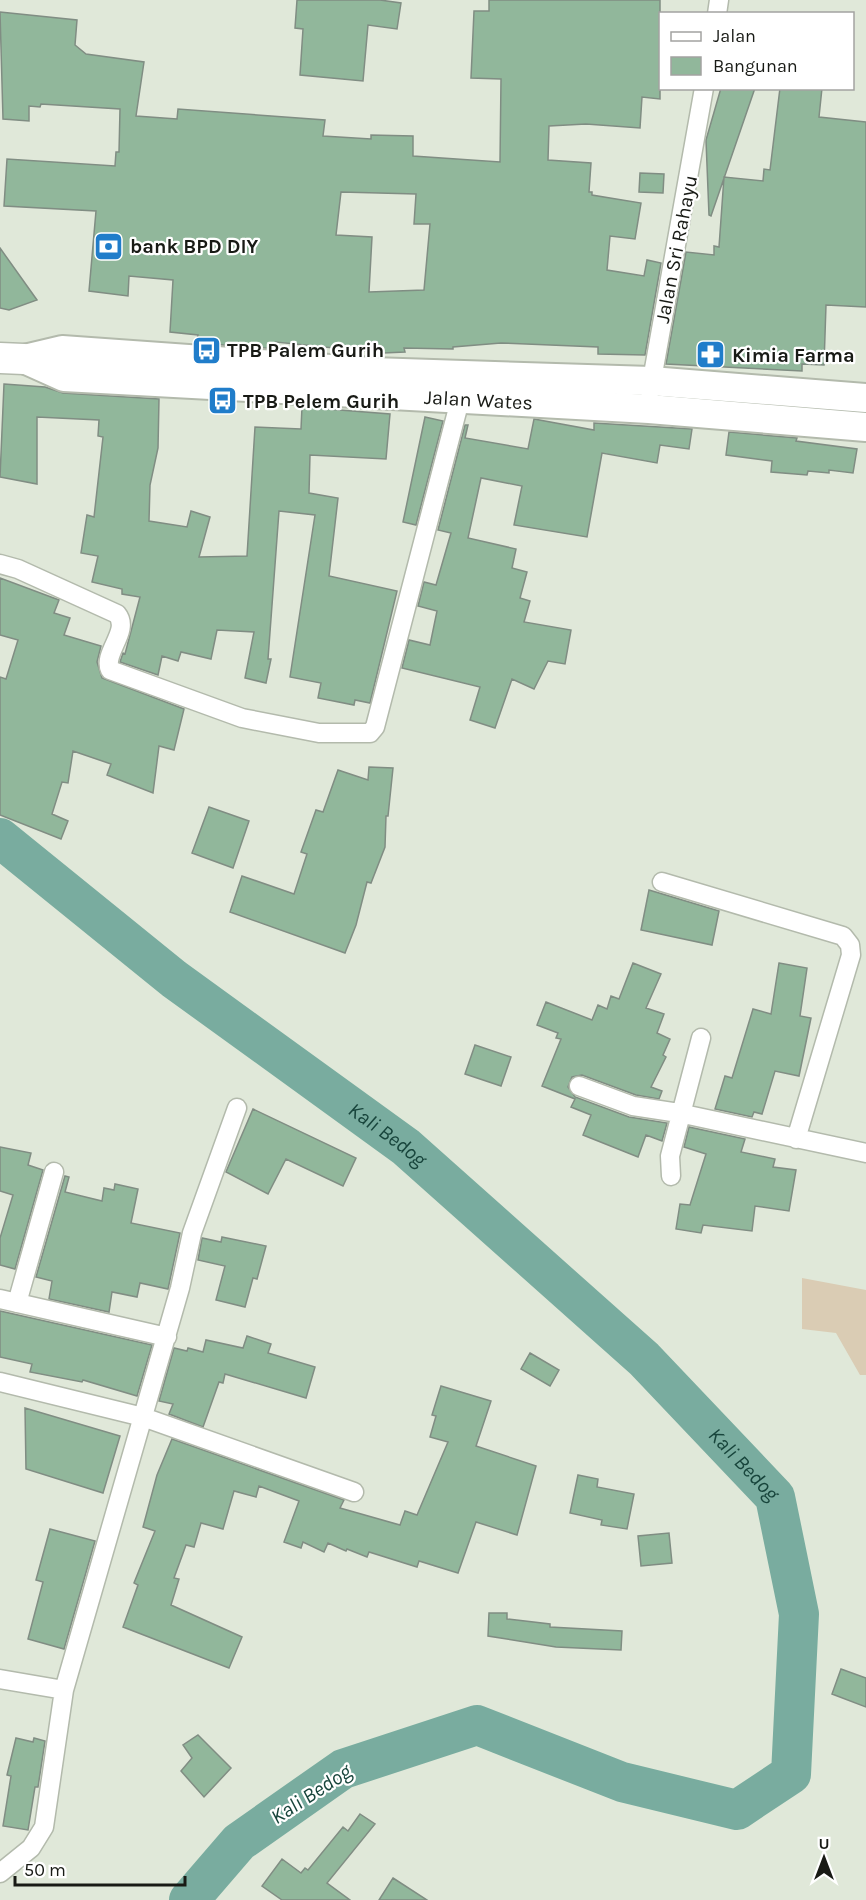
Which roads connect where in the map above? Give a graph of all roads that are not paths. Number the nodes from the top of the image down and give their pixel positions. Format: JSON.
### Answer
{"nodes":[{"id":1,"x":704,"y":90,"type":"edge"},
{"id":2,"x":12,"y":358,"type":"edge"},
{"id":3,"x":651,"y":381,"type":"junction"},
{"id":4,"x":866,"y":398,"type":"edge"},
{"id":5,"x":460,"y":400,"type":"junction"},
{"id":6,"x":649,"y":409,"type":"junction"},
{"id":7,"x":866,"y":427,"type":"edge"},
{"id":8,"x":0,"y":564,"type":"edge"},
{"id":9,"x":662,"y":882,"type":"dead end"},
{"id":10,"x":701,"y":1038,"type":"dead end"},
{"id":11,"x":579,"y":1086,"type":"dead end"},
{"id":12,"x":237,"y":1108,"type":"dead end"},
{"id":13,"x":679,"y":1113,"type":"junction"},
{"id":14,"x":796,"y":1139,"type":"junction"},
{"id":15,"x":866,"y":1153,"type":"edge"},
{"id":16,"x":54,"y":1172,"type":"dead end"},
{"id":17,"x":671,"y":1176,"type":"dead end"},
{"id":18,"x":9,"y":1301,"type":"edge"},
{"id":19,"x":167,"y":1337,"type":"junction"},
{"id":20,"x":0,"y":1382,"type":"edge"},
{"id":21,"x":143,"y":1417,"type":"junction"},
{"id":22,"x":354,"y":1492,"type":"dead end"},
{"id":23,"x":0,"y":1680,"type":"edge"},
{"id":24,"x":64,"y":1690,"type":"junction"},
{"id":25,"x":0,"y":1873,"type":"edge"}],
"edges":[{"from":1,"to":3,"type":"street","name":"Jalan Sri Rahayu"},
{"from":2,"to":3,"type":"main road","name":"Jalan Wates"},
{"from":2,"to":5,"type":"main road","name":"Jalan Wates"},
{"from":3,"to":4,"type":"main road","name":"Jalan Wates"},
{"from":3,"to":6,"type":"street","name":"Jalan Sri Rahayu"},
{"from":5,"to":6,"type":"main road","name":"Jalan Wates"},
{"from":5,"to":8,"type":"street"},
{"from":6,"to":7,"type":"main road","name":"Jalan Wates"},
{"from":9,"to":14,"type":"street"},
{"from":10,"to":13,"type":"street"},
{"from":11,"to":13,"type":"street"},
{"from":12,"to":19,"type":"street"},
{"from":13,"to":14,"type":"street"},
{"from":13,"to":17,"type":"street"},
{"from":14,"to":15,"type":"street"},
{"from":16,"to":18,"type":"street"},
{"from":18,"to":19,"type":"street"},
{"from":19,"to":21,"type":"street"},
{"from":20,"to":21,"type":"street"},
{"from":21,"to":22,"type":"street"},
{"from":21,"to":24,"type":"street"},
{"from":23,"to":24,"type":"street"},
{"from":24,"to":25,"type":"street"}]}
